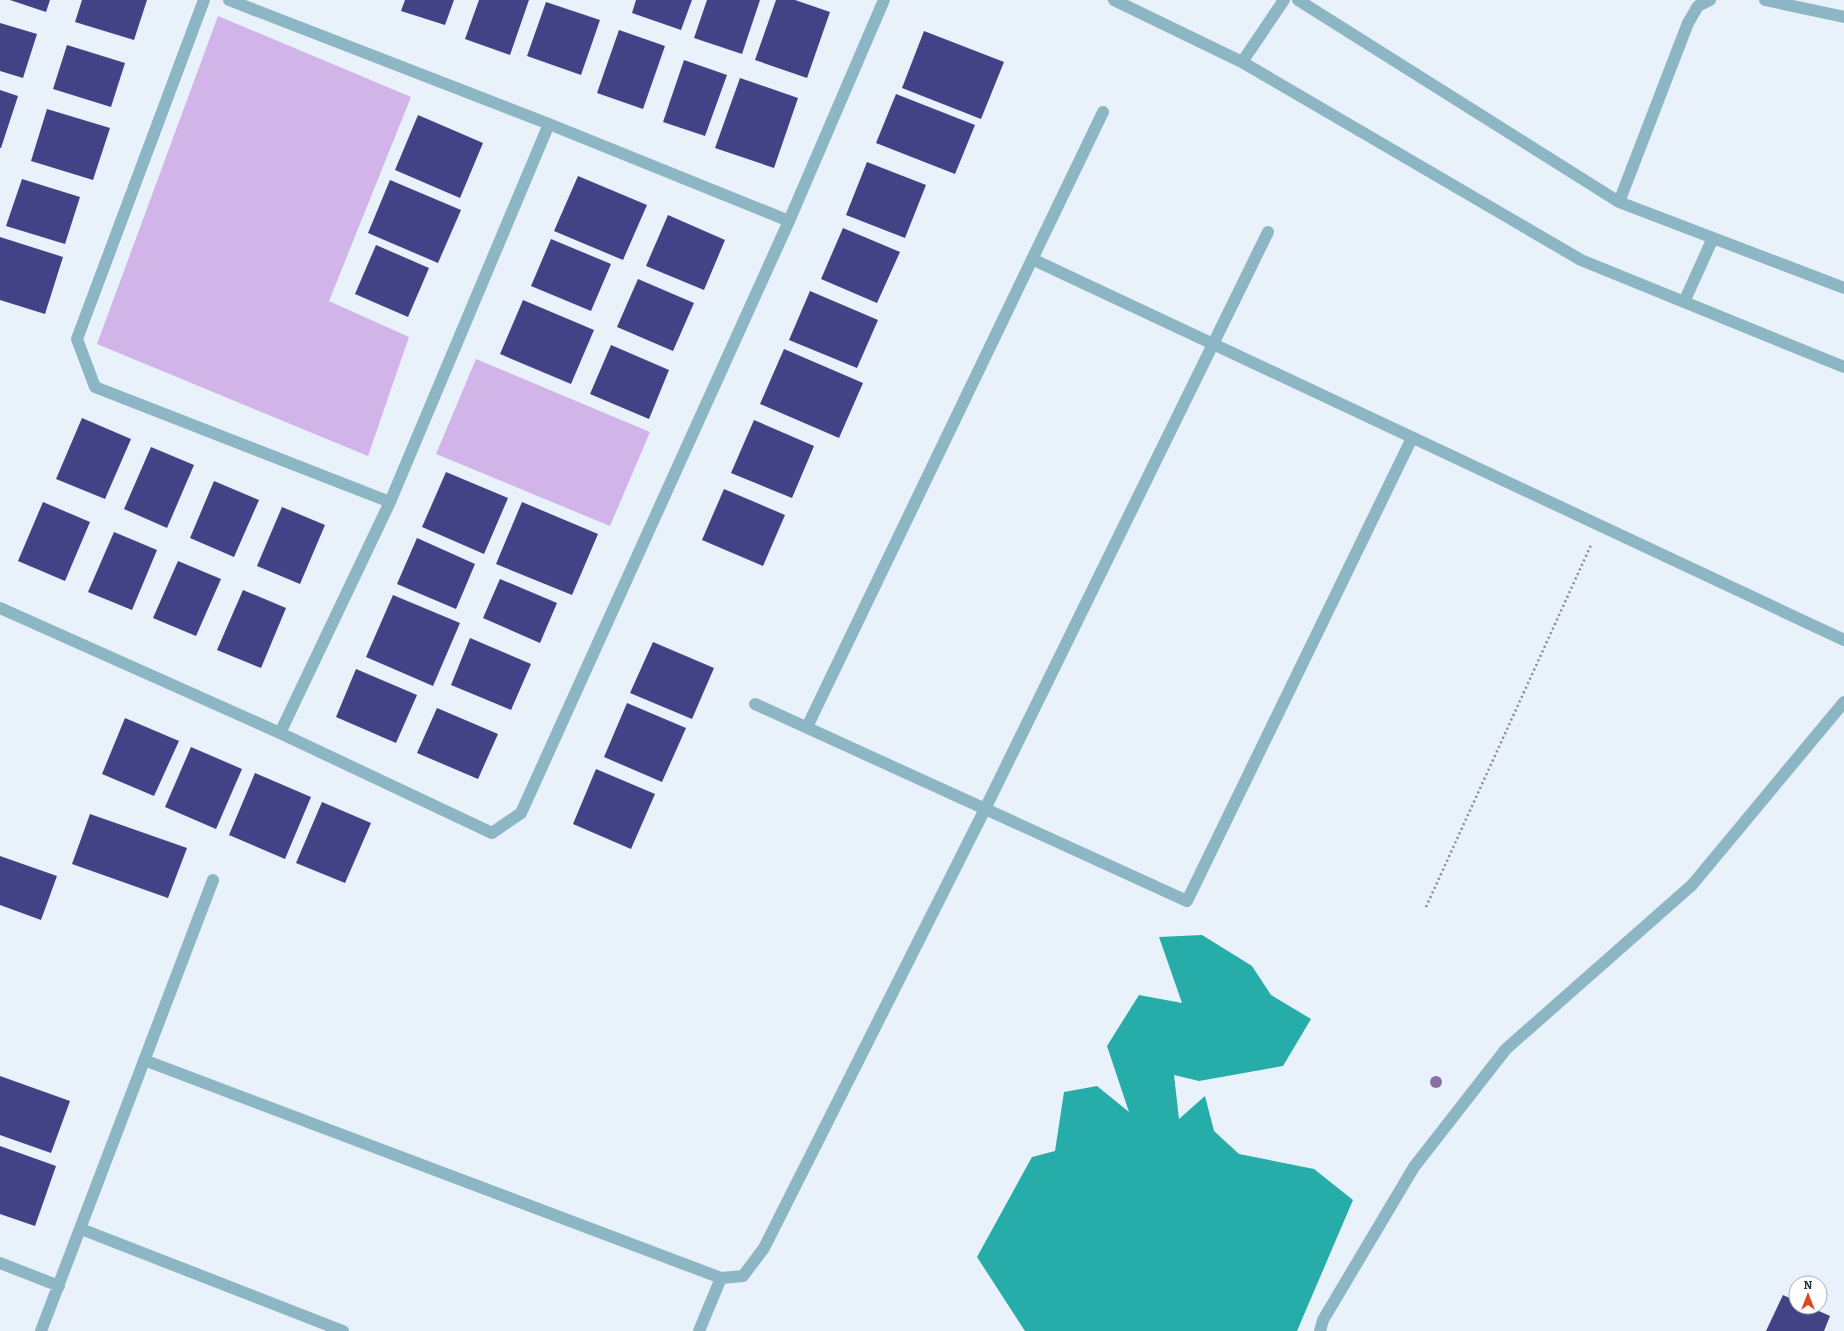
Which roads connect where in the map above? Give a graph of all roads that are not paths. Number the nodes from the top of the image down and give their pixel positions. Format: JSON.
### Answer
{"nodes":[{"id":1,"x":204,"y":0,"type":"edge"},
{"id":2,"x":229,"y":0,"type":"edge"},
{"id":3,"x":884,"y":0,"type":"edge"},
{"id":4,"x":1114,"y":0,"type":"edge"},
{"id":5,"x":1284,"y":0,"type":"edge"},
{"id":6,"x":1298,"y":0,"type":"edge"},
{"id":7,"x":1710,"y":0,"type":"edge"},
{"id":8,"x":1765,"y":0,"type":"edge"},
{"id":9,"x":1844,"y":17,"type":"edge"},
{"id":10,"x":1242,"y":62,"type":"junction"},
{"id":11,"x":1103,"y":112,"type":"dead end"},
{"id":12,"x":549,"y":124,"type":"junction"},
{"id":13,"x":1619,"y":202,"type":"junction"},
{"id":14,"x":789,"y":221,"type":"junction"},
{"id":15,"x":1268,"y":232,"type":"dead end"},
{"id":16,"x":1713,"y":238,"type":"junction"},
{"id":17,"x":1032,"y":259,"type":"junction"},
{"id":18,"x":1844,"y":288,"type":"edge"},
{"id":19,"x":1684,"y":302,"type":"junction"},
{"id":20,"x":1213,"y":344,"type":"junction"},
{"id":21,"x":1844,"y":367,"type":"edge"},
{"id":22,"x":1412,"y":438,"type":"junction"},
{"id":23,"x":390,"y":502,"type":"junction"},
{"id":24,"x":0,"y":608,"type":"edge"},
{"id":25,"x":1844,"y":640,"type":"edge"},
{"id":26,"x":1844,"y":702,"type":"edge"},
{"id":27,"x":755,"y":704,"type":"dead end"},
{"id":28,"x":806,"y":727,"type":"junction"},
{"id":29,"x":280,"y":733,"type":"junction"},
{"id":30,"x":985,"y":809,"type":"junction"},
{"id":31,"x":213,"y":880,"type":"dead end"},
{"id":32,"x":144,"y":1060,"type":"junction"},
{"id":33,"x":81,"y":1229,"type":"junction"},
{"id":34,"x":0,"y":1263,"type":"edge"},
{"id":35,"x":722,"y":1278,"type":"junction"},
{"id":36,"x":59,"y":1286,"type":"junction"},
{"id":37,"x":41,"y":1331,"type":"edge"},
{"id":38,"x":343,"y":1331,"type":"edge"},
{"id":39,"x":699,"y":1331,"type":"edge"},
{"id":40,"x":1320,"y":1331,"type":"edge"}],
"edges":[{"from":1,"to":23,"type":"street"},
{"from":2,"to":12,"type":"street"},
{"from":3,"to":14,"type":"street"},
{"from":4,"to":10,"type":"street"},
{"from":5,"to":10,"type":"street"},
{"from":6,"to":13,"type":"street"},
{"from":7,"to":13,"type":"street"},
{"from":8,"to":9,"type":"street"},
{"from":10,"to":19,"type":"street"},
{"from":11,"to":17,"type":"street"},
{"from":12,"to":14,"type":"street"},
{"from":12,"to":23,"type":"street"},
{"from":13,"to":16,"type":"street"},
{"from":14,"to":29,"type":"street"},
{"from":15,"to":20,"type":"street"},
{"from":16,"to":18,"type":"street"},
{"from":16,"to":19,"type":"street"},
{"from":17,"to":20,"type":"street"},
{"from":17,"to":28,"type":"street"},
{"from":19,"to":21,"type":"street"},
{"from":20,"to":22,"type":"street"},
{"from":20,"to":30,"type":"street"},
{"from":22,"to":25,"type":"street"},
{"from":22,"to":30,"type":"street"},
{"from":23,"to":29,"type":"street"},
{"from":24,"to":29,"type":"street"},
{"from":26,"to":40,"type":"street"},
{"from":27,"to":28,"type":"street"},
{"from":28,"to":30,"type":"street"},
{"from":30,"to":35,"type":"street"},
{"from":31,"to":32,"type":"street"},
{"from":32,"to":33,"type":"street"},
{"from":32,"to":35,"type":"street"},
{"from":33,"to":36,"type":"street"},
{"from":33,"to":38,"type":"street"},
{"from":34,"to":36,"type":"street"},
{"from":35,"to":39,"type":"street"},
{"from":36,"to":37,"type":"street"}]}
